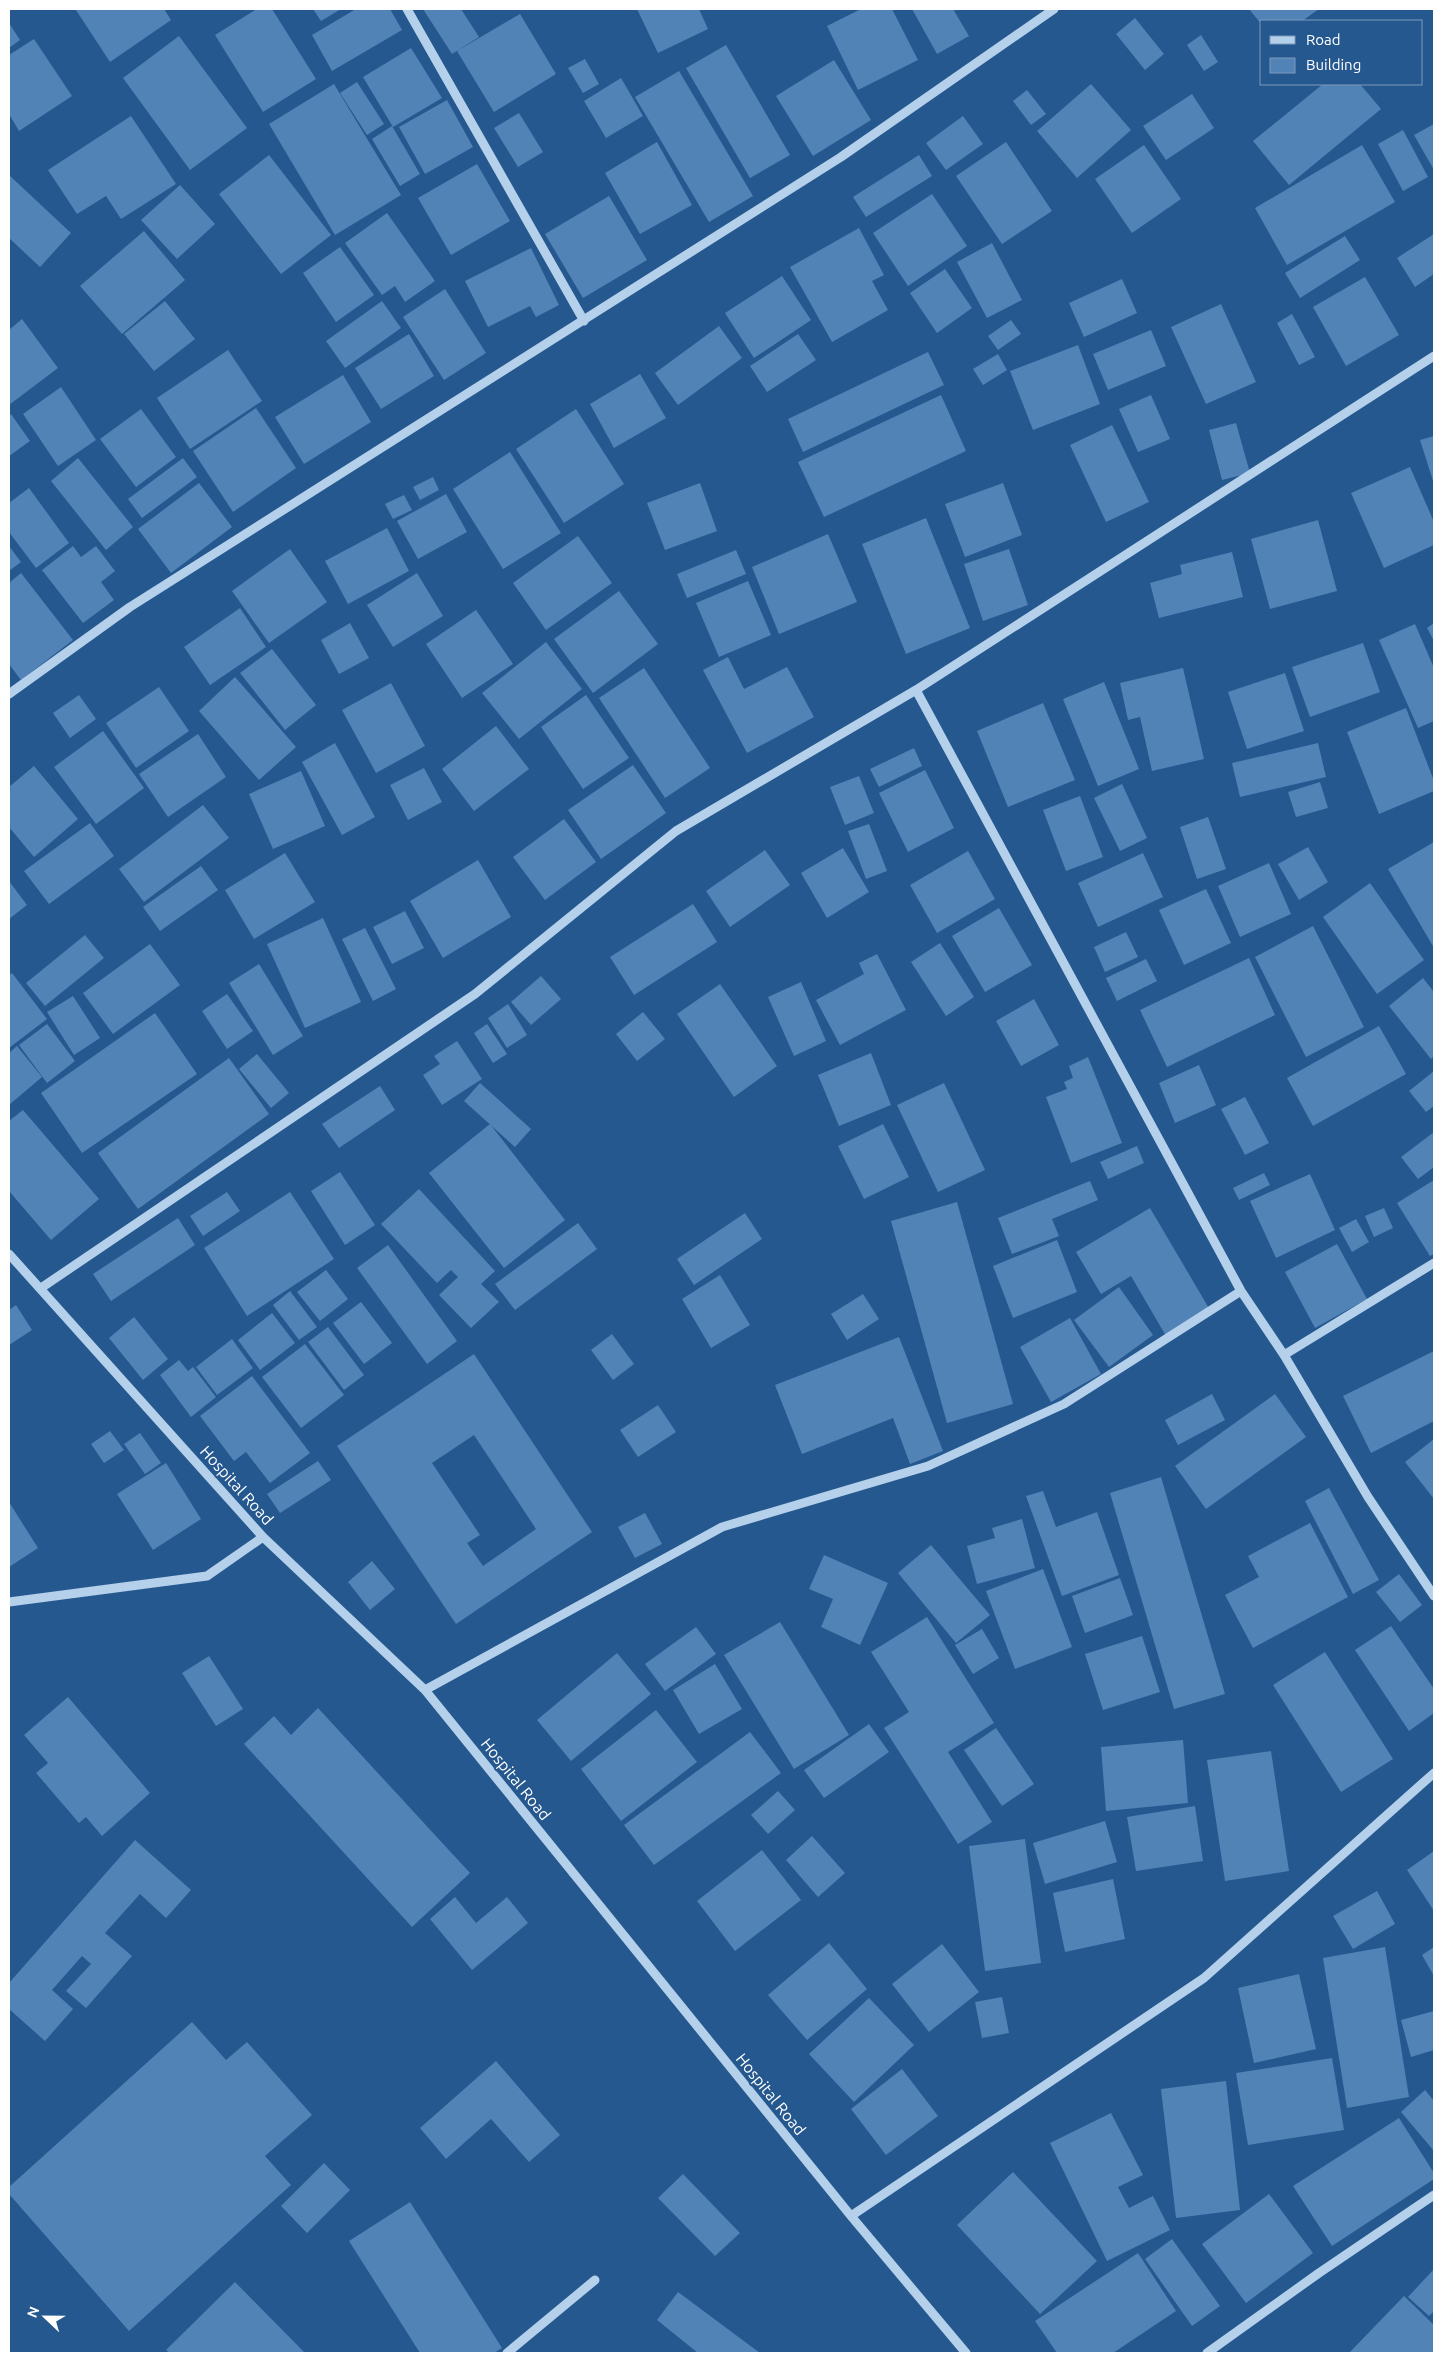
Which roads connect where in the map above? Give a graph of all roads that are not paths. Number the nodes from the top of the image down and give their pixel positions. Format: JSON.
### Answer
{"nodes":[{"id":1,"x":407,"y":9,"type":"edge"},
{"id":2,"x":1054,"y":9,"type":"edge"},
{"id":3,"x":584,"y":321,"type":"junction"},
{"id":4,"x":1434,"y":356,"type":"edge"},
{"id":5,"x":916,"y":690,"type":"junction"},
{"id":6,"x":9,"y":694,"type":"edge"},
{"id":7,"x":9,"y":1254,"type":"edge"},
{"id":8,"x":1434,"y":1263,"type":"edge"},
{"id":9,"x":41,"y":1288,"type":"junction"},
{"id":10,"x":1241,"y":1291,"type":"junction"},
{"id":11,"x":1284,"y":1355,"type":"junction"},
{"id":12,"x":263,"y":1537,"type":"junction"},
{"id":13,"x":1434,"y":1596,"type":"edge"},
{"id":14,"x":9,"y":1602,"type":"edge"},
{"id":15,"x":424,"y":1690,"type":"junction"},
{"id":16,"x":1434,"y":1773,"type":"edge"},
{"id":17,"x":1434,"y":2194,"type":"edge"},
{"id":18,"x":851,"y":2216,"type":"junction"},
{"id":19,"x":596,"y":2280,"type":"dead end"},
{"id":20,"x":507,"y":2353,"type":"edge"},
{"id":21,"x":966,"y":2353,"type":"edge"},
{"id":22,"x":1207,"y":2353,"type":"edge"}],
"edges":[{"from":1,"to":3,"type":"street"},
{"from":2,"to":3,"type":"street"},
{"from":3,"to":6,"type":"street"},
{"from":4,"to":5,"type":"street"},
{"from":5,"to":9,"type":"street"},
{"from":5,"to":10,"type":"street"},
{"from":7,"to":9,"type":"street","name":"Hospital Road"},
{"from":8,"to":11,"type":"street"},
{"from":9,"to":12,"type":"street","name":"Hospital Road"},
{"from":10,"to":11,"type":"street"},
{"from":10,"to":15,"type":"street"},
{"from":11,"to":13,"type":"street"},
{"from":12,"to":14,"type":"street"},
{"from":12,"to":15,"type":"street","name":"Hospital Road"},
{"from":15,"to":18,"type":"street","name":"Hospital Road"},
{"from":16,"to":18,"type":"street"},
{"from":17,"to":22,"type":"street"},
{"from":18,"to":21,"type":"street","name":"Hospital Road"},
{"from":19,"to":20,"type":"street"}]}
